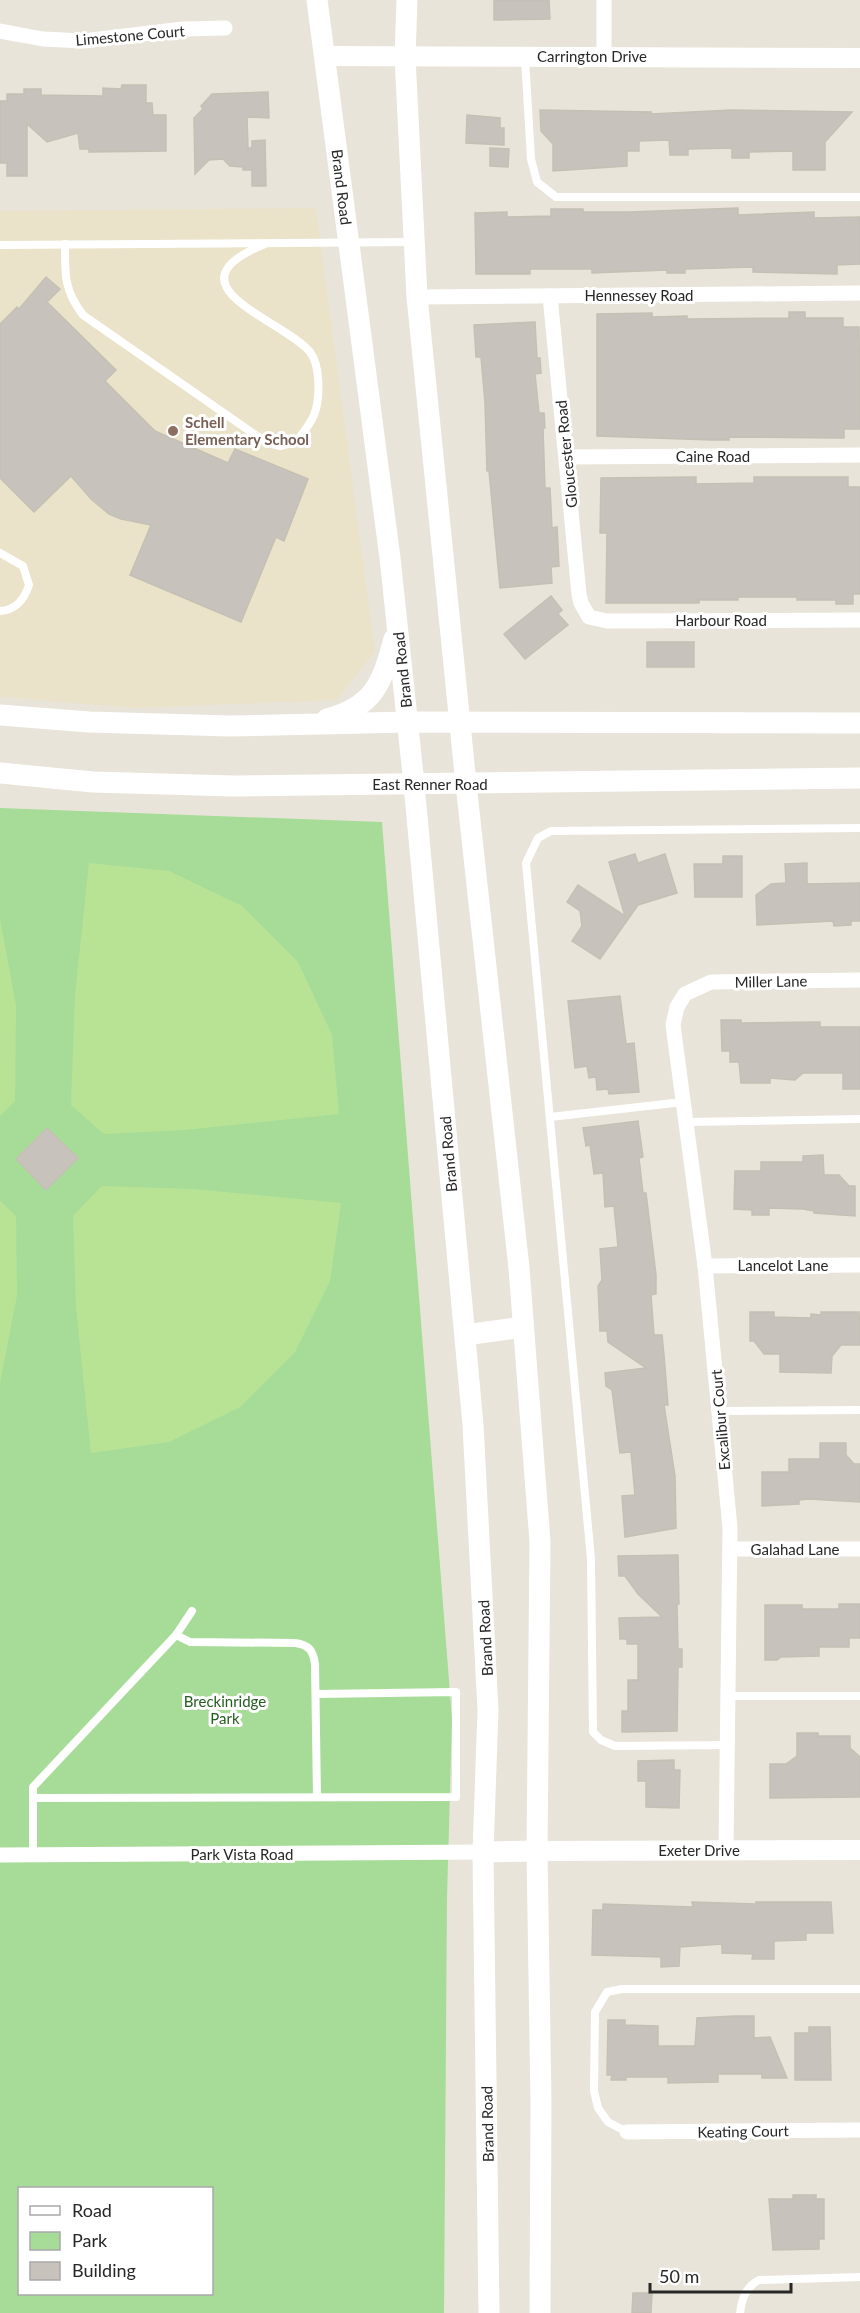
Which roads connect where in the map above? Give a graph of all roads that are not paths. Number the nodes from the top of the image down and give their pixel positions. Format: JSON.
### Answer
{"nodes":[{"id":1,"x":317,"y":0,"type":"edge"},
{"id":2,"x":407,"y":0,"type":"edge"},
{"id":3,"x":604,"y":0,"type":"edge"},
{"id":4,"x":225,"y":28,"type":"dead end"},
{"id":5,"x":0,"y":31,"type":"edge"},
{"id":6,"x":325,"y":56,"type":"junction"},
{"id":7,"x":604,"y":56,"type":"junction"},
{"id":8,"x":405,"y":57,"type":"junction"},
{"id":9,"x":525,"y":57,"type":"junction"},
{"id":10,"x":860,"y":58,"type":"edge"},
{"id":11,"x":860,"y":197,"type":"edge"},
{"id":12,"x":414,"y":242,"type":"junction"},
{"id":13,"x":0,"y":244,"type":"edge"},
{"id":14,"x":65,"y":244,"type":"junction"},
{"id":15,"x":264,"y":244,"type":"junction"},
{"id":16,"x":350,"y":244,"type":"junction"},
{"id":17,"x":860,"y":293,"type":"edge"},
{"id":18,"x":550,"y":296,"type":"junction"},
{"id":19,"x":417,"y":297,"type":"junction"},
{"id":20,"x":860,"y":455,"type":"edge"},
{"id":21,"x":567,"y":457,"type":"junction"},
{"id":22,"x":0,"y":553,"type":"edge"},
{"id":23,"x":0,"y":611,"type":"edge"},
{"id":24,"x":584,"y":611,"type":"joint"},
{"id":25,"x":860,"y":620,"type":"edge"},
{"id":26,"x":397,"y":627,"type":"junction"},
{"id":27,"x":0,"y":715,"type":"edge"},
{"id":28,"x":408,"y":722,"type":"junction"},
{"id":29,"x":459,"y":723,"type":"junction"},
{"id":30,"x":860,"y":723,"type":"edge"},
{"id":31,"x":307,"y":724,"type":"junction"},
{"id":32,"x":0,"y":773,"type":"edge"},
{"id":33,"x":860,"y":778,"type":"edge"},
{"id":34,"x":414,"y":784,"type":"junction"},
{"id":35,"x":466,"y":784,"type":"junction"},
{"id":36,"x":860,"y":828,"type":"edge"},
{"id":37,"x":860,"y":980,"type":"edge"},
{"id":38,"x":685,"y":994,"type":"joint"},
{"id":39,"x":683,"y":1102,"type":"junction"},
{"id":40,"x":550,"y":1117,"type":"junction"},
{"id":41,"x":860,"y":1119,"type":"edge"},
{"id":42,"x":686,"y":1122,"type":"junction"},
{"id":43,"x":860,"y":1264,"type":"edge"},
{"id":44,"x":705,"y":1266,"type":"junction"},
{"id":45,"x":524,"y":1327,"type":"junction"},
{"id":46,"x":465,"y":1335,"type":"junction"},
{"id":47,"x":860,"y":1410,"type":"edge"},
{"id":48,"x":719,"y":1411,"type":"junction"},
{"id":49,"x":730,"y":1549,"type":"junction"},
{"id":50,"x":860,"y":1549,"type":"edge"},
{"id":51,"x":192,"y":1611,"type":"dead end"},
{"id":52,"x":176,"y":1635,"type":"junction"},
{"id":53,"x":315,"y":1694,"type":"junction"},
{"id":54,"x":728,"y":1696,"type":"junction"},
{"id":55,"x":860,"y":1696,"type":"edge"},
{"id":56,"x":728,"y":1745,"type":"junction"},
{"id":57,"x":317,"y":1797,"type":"junction"},
{"id":58,"x":33,"y":1798,"type":"junction"},
{"id":59,"x":726,"y":1850,"type":"junction"},
{"id":60,"x":860,"y":1850,"type":"edge"},
{"id":61,"x":537,"y":1851,"type":"junction"},
{"id":62,"x":483,"y":1852,"type":"junction"},
{"id":63,"x":0,"y":1855,"type":"edge"},
{"id":64,"x":33,"y":1855,"type":"junction"},
{"id":65,"x":860,"y":1989,"type":"edge"},
{"id":66,"x":860,"y":2130,"type":"edge"},
{"id":67,"x":627,"y":2132,"type":"joint"},
{"id":68,"x":860,"y":2277,"type":"edge"},
{"id":69,"x":489,"y":2313,"type":"edge"},
{"id":70,"x":540,"y":2313,"type":"edge"},
{"id":71,"x":740,"y":2313,"type":"edge"}],
"edges":[{"from":1,"to":6,"type":"main road","name":"Brand Road"},
{"from":2,"to":8,"type":"main road"},
{"from":3,"to":7,"type":"street"},
{"from":4,"to":5,"type":"street","name":"Limestone Court"},
{"from":6,"to":8,"type":"street","name":"Carrington Drive"},
{"from":6,"to":16,"type":"main road","name":"Brand Road"},
{"from":7,"to":9,"type":"street","name":"Carrington Drive"},
{"from":7,"to":10,"type":"street","name":"Carrington Drive"},
{"from":8,"to":9,"type":"street","name":"Carrington Drive"},
{"from":8,"to":12,"type":"main road"},
{"from":9,"to":11,"type":"lane"},
{"from":12,"to":16,"type":"lane"},
{"from":12,"to":19,"type":"main road"},
{"from":13,"to":14,"type":"lane"},
{"from":14,"to":15,"type":"lane"},
{"from":14,"to":15,"type":"lane"},
{"from":15,"to":16,"type":"lane"},
{"from":16,"to":26,"type":"main road","name":"Brand Road"},
{"from":17,"to":18,"type":"street","name":"Hennessey Road"},
{"from":18,"to":19,"type":"street","name":"Hennessey Road"},
{"from":18,"to":21,"type":"street","name":"Gloucester Road"},
{"from":19,"to":29,"type":"main road"},
{"from":20,"to":21,"type":"street","name":"Caine Road"},
{"from":21,"to":24,"type":"street","name":"Gloucester Road"},
{"from":22,"to":23,"type":"lane"},
{"from":24,"to":25,"type":"street","name":"Harbour Road"},
{"from":26,"to":28,"type":"main road","name":"Brand Road"},
{"from":26,"to":31,"type":"main road"},
{"from":27,"to":31,"type":"main road"},
{"from":28,"to":29,"type":"main road"},
{"from":28,"to":31,"type":"main road"},
{"from":28,"to":34,"type":"main road","name":"Brand Road"},
{"from":29,"to":30,"type":"main road"},
{"from":29,"to":35,"type":"main road"},
{"from":32,"to":34,"type":"main road","name":"East Renner Road"},
{"from":33,"to":35,"type":"main road","name":"East Renner Road"},
{"from":34,"to":35,"type":"main road","name":"East Renner Road"},
{"from":34,"to":46,"type":"main road","name":"Brand Road"},
{"from":35,"to":45,"type":"main road"},
{"from":36,"to":40,"type":"lane"},
{"from":37,"to":38,"type":"street","name":"Miller Lane"},
{"from":38,"to":39,"type":"street","name":"Excalibur Court"},
{"from":39,"to":40,"type":"lane"},
{"from":39,"to":42,"type":"street","name":"Excalibur Court"},
{"from":40,"to":56,"type":"lane"},
{"from":41,"to":42,"type":"lane"},
{"from":42,"to":44,"type":"street","name":"Excalibur Court"},
{"from":43,"to":44,"type":"street","name":"Lancelot Lane"},
{"from":44,"to":48,"type":"street","name":"Excalibur Court"},
{"from":45,"to":46,"type":"main road"},
{"from":45,"to":61,"type":"main road"},
{"from":46,"to":62,"type":"main road","name":"Brand Road"},
{"from":47,"to":48,"type":"lane"},
{"from":48,"to":49,"type":"street","name":"Excalibur Court"},
{"from":49,"to":50,"type":"street","name":"Galahad Lane"},
{"from":49,"to":54,"type":"street","name":"Excalibur Court"},
{"from":51,"to":52,"type":"lane"},
{"from":52,"to":53,"type":"lane"},
{"from":52,"to":58,"type":"lane"},
{"from":53,"to":57,"type":"lane"},
{"from":53,"to":57,"type":"lane"},
{"from":54,"to":55,"type":"lane"},
{"from":54,"to":56,"type":"street","name":"Excalibur Court"},
{"from":56,"to":59,"type":"street","name":"Excalibur Court"},
{"from":57,"to":58,"type":"lane"},
{"from":58,"to":64,"type":"lane"},
{"from":59,"to":60,"type":"street","name":"Exeter Drive"},
{"from":59,"to":61,"type":"street","name":"Exeter Drive"},
{"from":61,"to":62,"type":"main road"},
{"from":61,"to":70,"type":"main road"},
{"from":62,"to":64,"type":"street","name":"Park Vista Road"},
{"from":62,"to":69,"type":"main road","name":"Brand Road"},
{"from":63,"to":64,"type":"street","name":"Park Vista Road"},
{"from":65,"to":67,"type":"lane"},
{"from":66,"to":67,"type":"street","name":"Keating Court"},
{"from":68,"to":71,"type":"lane"}]}
